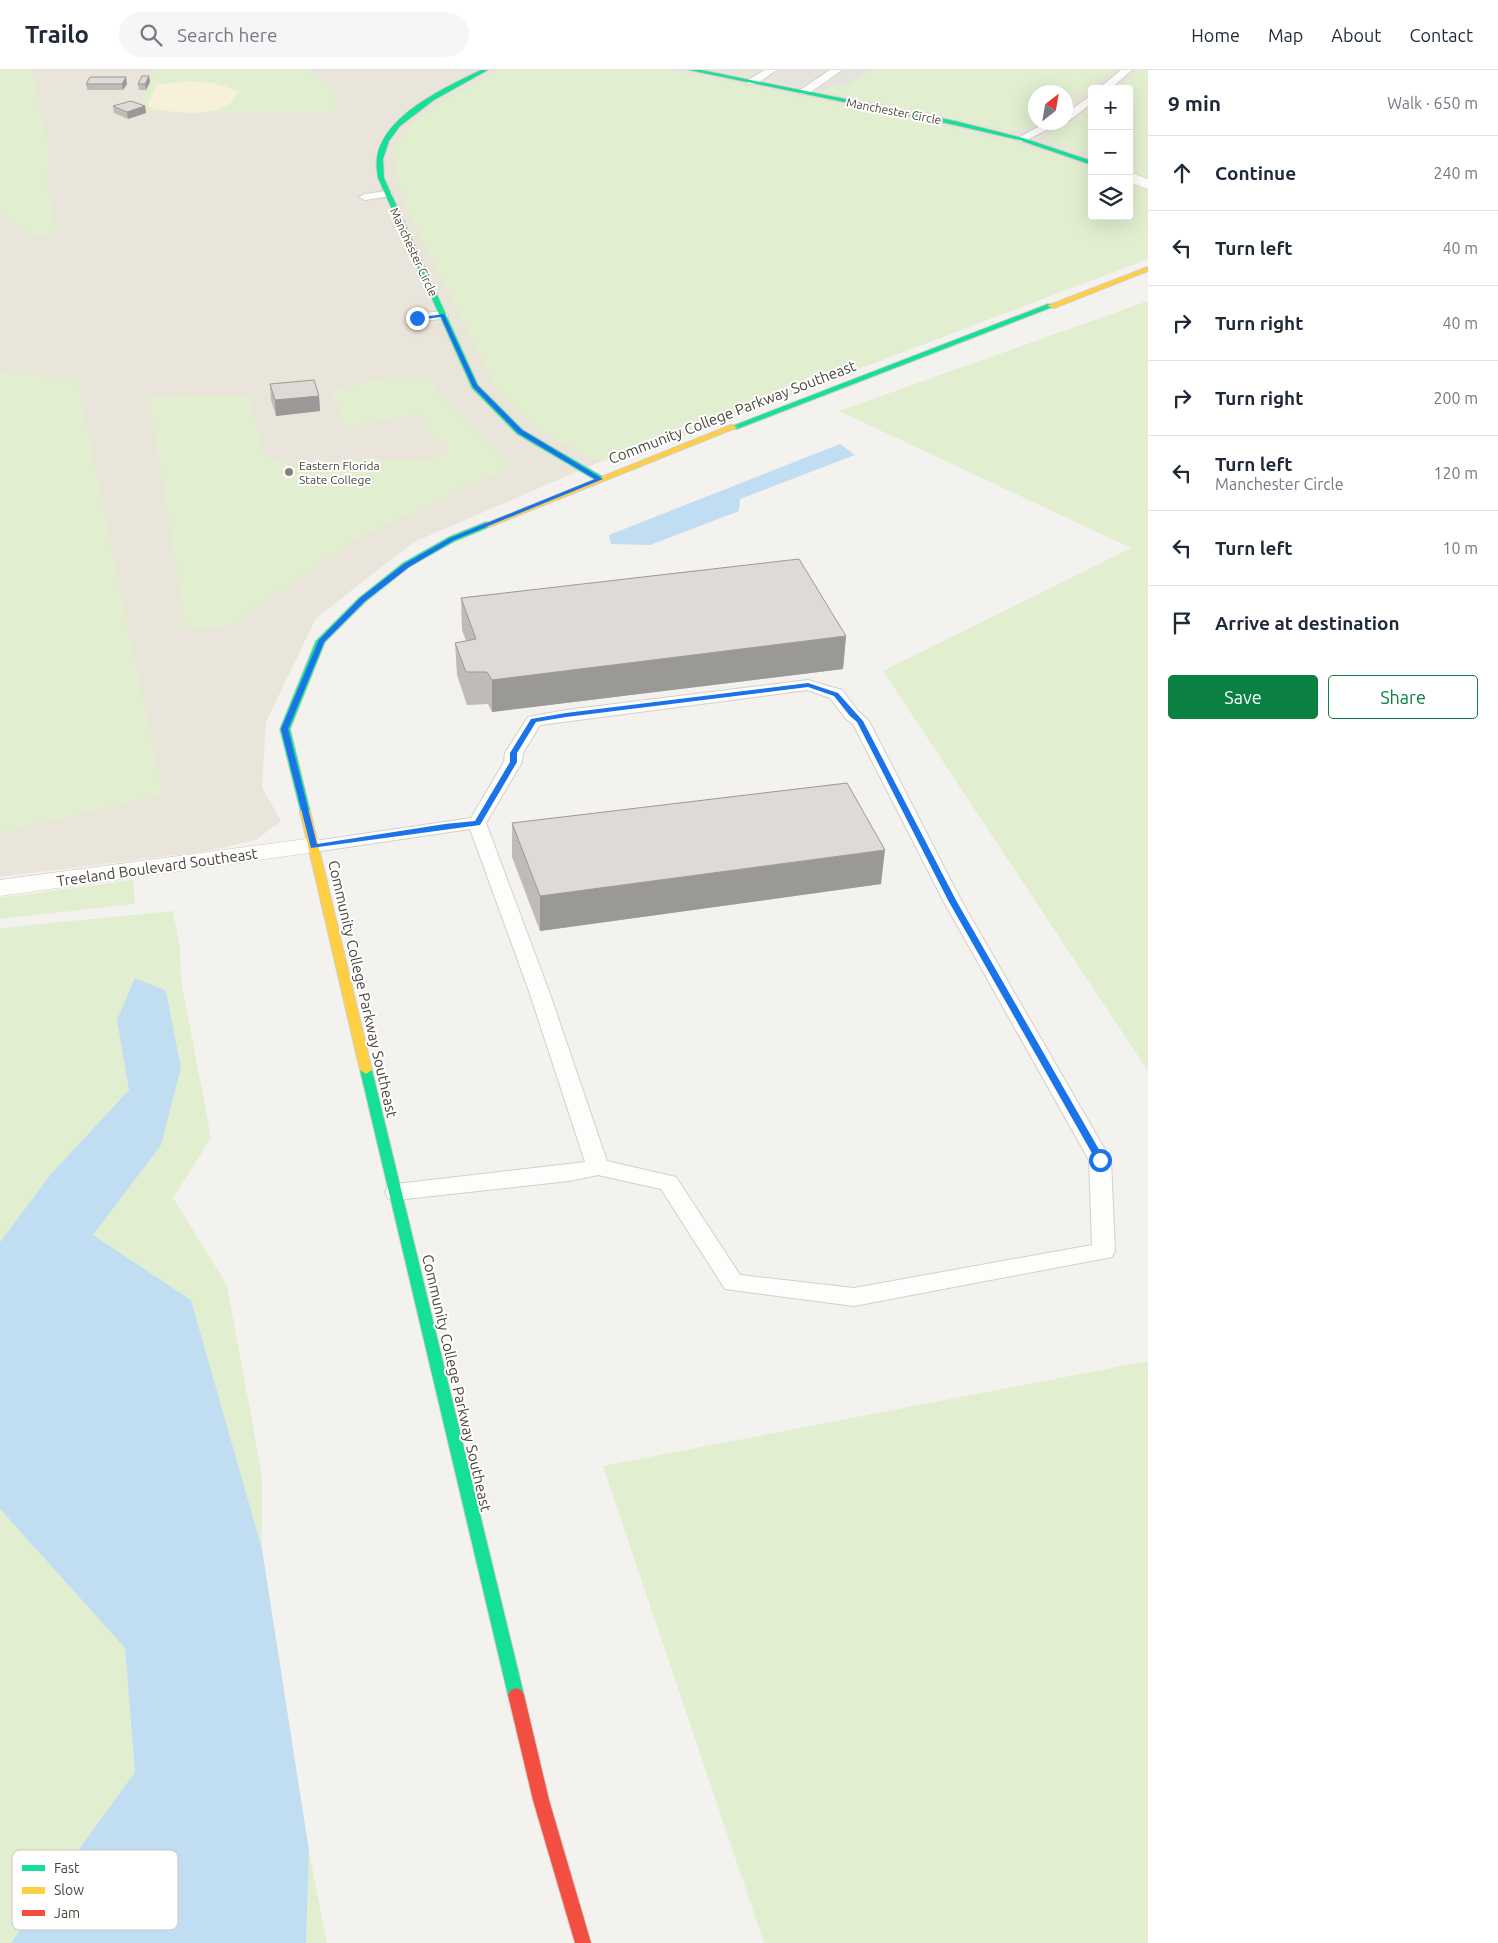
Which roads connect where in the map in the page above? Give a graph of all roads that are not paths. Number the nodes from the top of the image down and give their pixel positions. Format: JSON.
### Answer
{"nodes":[{"id":1,"x":485,"y":70,"type":"edge"},
{"id":2,"x":692,"y":70,"type":"edge"},
{"id":3,"x":772,"y":70,"type":"edge"},
{"id":4,"x":838,"y":70,"type":"edge"},
{"id":5,"x":1127,"y":70,"type":"edge"},
{"id":6,"x":752,"y":82,"type":"junction"},
{"id":7,"x":1109,"y":85,"type":"edge"},
{"id":8,"x":804,"y":92,"type":"junction"},
{"id":9,"x":1088,"y":101,"type":"edge"},
{"id":10,"x":1073,"y":113,"type":"edge"},
{"id":11,"x":1040,"y":130,"type":"edge"},
{"id":12,"x":1021,"y":139,"type":"junction"},
{"id":13,"x":1088,"y":162,"type":"edge"},
{"id":14,"x":1133,"y":178,"type":"edge"},
{"id":15,"x":1148,"y":184,"type":"edge"},
{"id":16,"x":387,"y":194,"type":"junction"},
{"id":17,"x":365,"y":197,"type":"dead end"},
{"id":18,"x":1148,"y":269,"type":"edge"},
{"id":19,"x":442,"y":315,"type":"junction"},
{"id":20,"x":417,"y":318,"type":"dead end"},
{"id":21,"x":600,"y":479,"type":"junction"},
{"id":22,"x":477,"y":823,"type":"junction"},
{"id":23,"x":314,"y":846,"type":"junction"},
{"id":24,"x":0,"y":888,"type":"edge"},
{"id":25,"x":598,"y":1167,"type":"junction"},
{"id":26,"x":396,"y":1192,"type":"junction"},
{"id":27,"x":583,"y":1943,"type":"edge"}],
"edges":[{"from":1,"to":16,"type":"street","name":"Manchester Circle"},
{"from":2,"to":6,"type":"street","name":"Manchester Circle"},
{"from":3,"to":6,"type":"lane"},
{"from":4,"to":8,"type":"lane"},
{"from":5,"to":7,"type":"lane"},
{"from":6,"to":8,"type":"street","name":"Manchester Circle"},
{"from":8,"to":12,"type":"street","name":"Manchester Circle"},
{"from":9,"to":10,"type":"lane"},
{"from":11,"to":12,"type":"lane"},
{"from":12,"to":13,"type":"street","name":"Manchester Circle"},
{"from":14,"to":15,"type":"street"},
{"from":16,"to":17,"type":"lane"},
{"from":16,"to":19,"type":"street","name":"Manchester Circle"},
{"from":18,"to":21,"type":"street","name":"Community College Parkway Southeast"},
{"from":19,"to":20,"type":"lane"},
{"from":19,"to":21,"type":"street","name":"Manchester Circle"},
{"from":21,"to":23,"type":"street","name":"Community College Parkway Southeast"},
{"from":22,"to":23,"type":"lane"},
{"from":22,"to":25,"type":"lane"},
{"from":22,"to":25,"type":"lane"},
{"from":23,"to":24,"type":"street","name":"Treeland Boulevard Southeast"},
{"from":23,"to":26,"type":"street","name":"Community College Parkway Southeast"},
{"from":25,"to":26,"type":"lane"},
{"from":26,"to":27,"type":"street","name":"Community College Parkway Southeast"}]}
